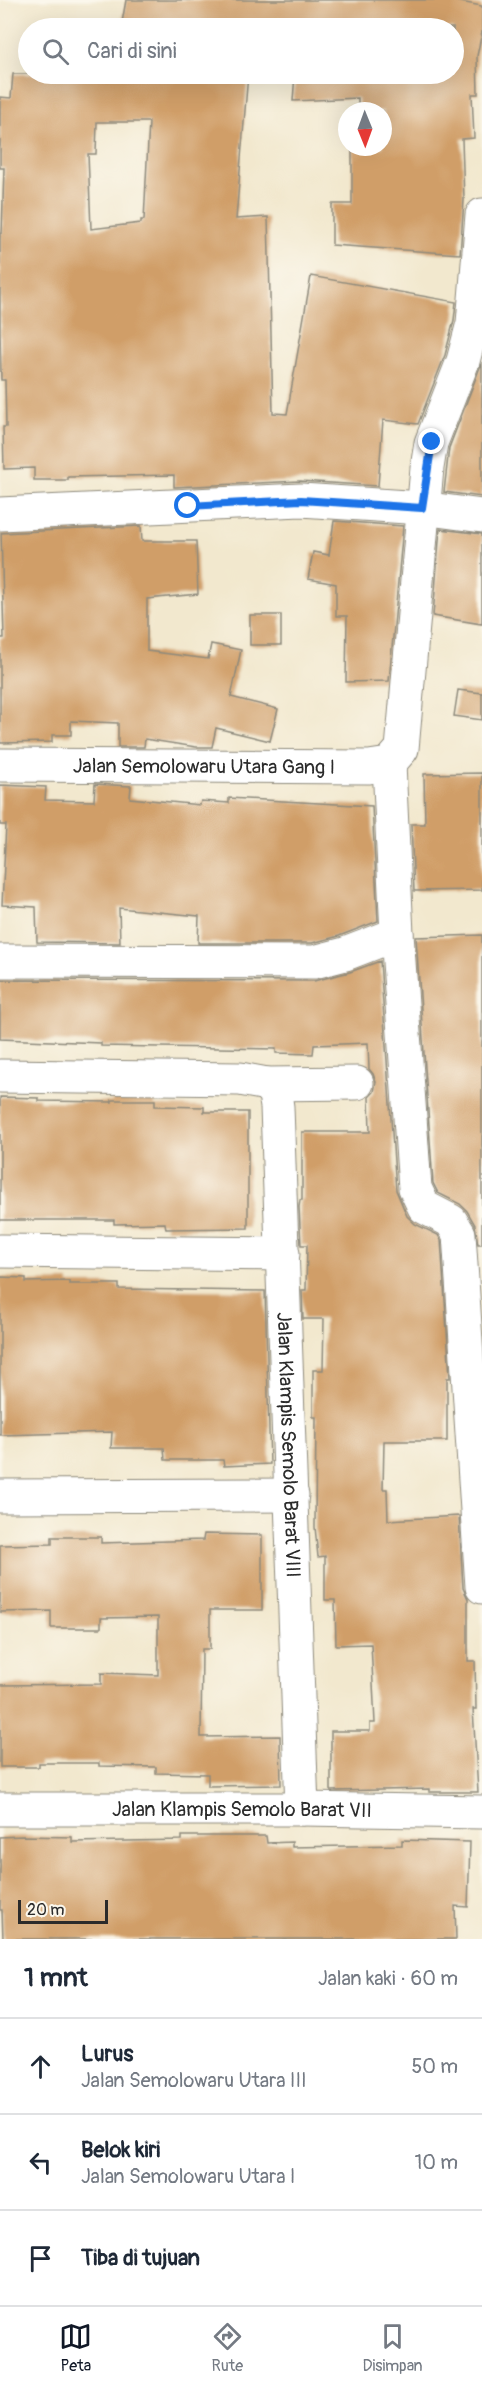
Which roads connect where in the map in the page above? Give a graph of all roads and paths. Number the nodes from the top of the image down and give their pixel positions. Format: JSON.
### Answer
{"nodes":[{"id":1,"x":482,"y":215,"type":"edge"},
{"id":2,"x":422,"y":508,"type":"junction"},
{"id":3,"x":0,"y":514,"type":"edge"},
{"id":4,"x":482,"y":516,"type":"edge"},
{"id":5,"x":395,"y":756,"type":"junction"},
{"id":6,"x":0,"y":765,"type":"edge"},
{"id":7,"x":397,"y":933,"type":"junction"},
{"id":8,"x":0,"y":962,"type":"edge"},
{"id":9,"x":0,"y":1076,"type":"edge"},
{"id":10,"x":267,"y":1083,"type":"junction"},
{"id":11,"x":357,"y":1083,"type":"dead end"},
{"id":12,"x":0,"y":1251,"type":"edge"},
{"id":13,"x":283,"y":1254,"type":"junction"},
{"id":14,"x":292,"y":1495,"type":"junction"},
{"id":15,"x":0,"y":1496,"type":"edge"},
{"id":16,"x":482,"y":1587,"type":"edge"},
{"id":17,"x":0,"y":1809,"type":"edge"},
{"id":18,"x":302,"y":1809,"type":"junction"},
{"id":19,"x":482,"y":1812,"type":"edge"}],
"edges":[{"from":1,"to":2,"type":"street"},
{"from":2,"to":3,"type":"street"},
{"from":2,"to":4,"type":"street"},
{"from":2,"to":5,"type":"street"},
{"from":5,"to":6,"type":"street","name":"Jalan Semolowaru Utara Gang I"},
{"from":5,"to":7,"type":"street"},
{"from":7,"to":8,"type":"street"},
{"from":7,"to":16,"type":"street"},
{"from":9,"to":10,"type":"street"},
{"from":10,"to":11,"type":"street"},
{"from":10,"to":13,"type":"street","name":"Jalan Klampis Semolo Barat VIII"},
{"from":12,"to":13,"type":"street"},
{"from":13,"to":14,"type":"street","name":"Jalan Klampis Semolo Barat VIII"},
{"from":14,"to":15,"type":"street"},
{"from":14,"to":18,"type":"street","name":"Jalan Klampis Semolo Barat VIII"},
{"from":17,"to":18,"type":"street","name":"Jalan Klampis Semolo Barat VII"},
{"from":18,"to":19,"type":"street","name":"Jalan Klampis Semolo Barat VII"}]}
